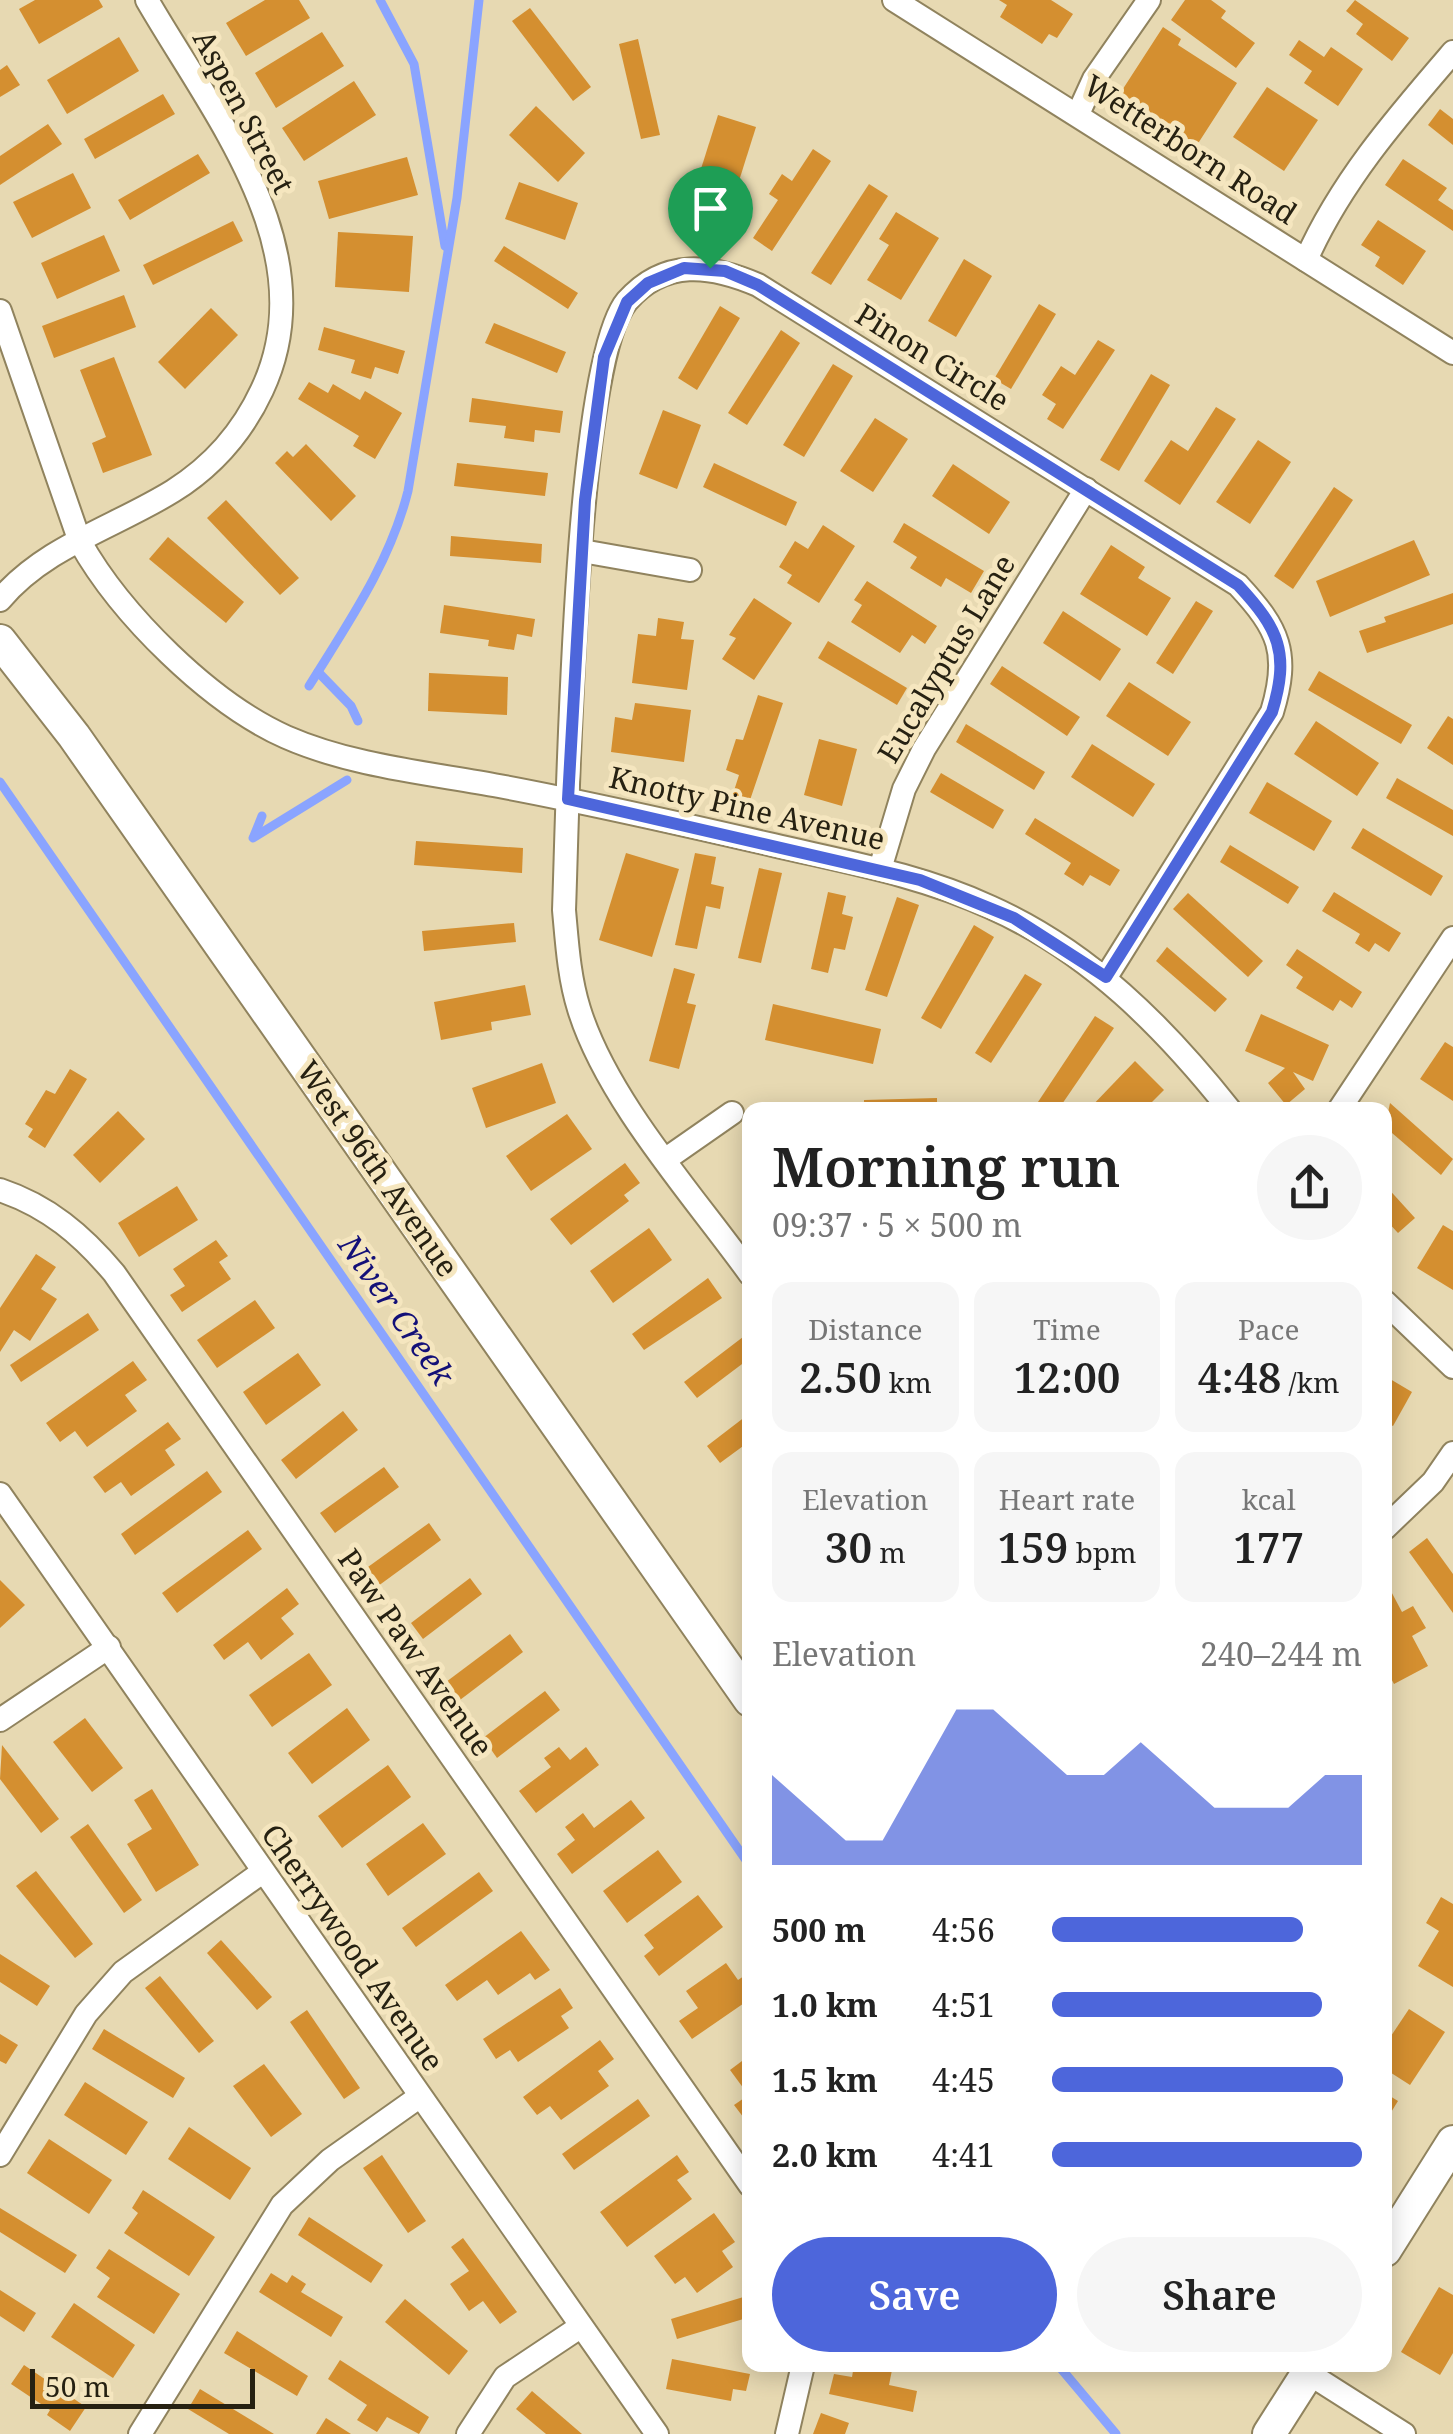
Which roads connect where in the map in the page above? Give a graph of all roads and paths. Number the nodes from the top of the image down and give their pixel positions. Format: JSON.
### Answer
{"nodes":[{"id":1,"x":147,"y":0,"type":"edge"},
{"id":2,"x":894,"y":0,"type":"edge"},
{"id":3,"x":1150,"y":0,"type":"edge"},
{"id":4,"x":1453,"y":52,"type":"edge"},
{"id":5,"x":1078,"y":114,"type":"junction"},
{"id":6,"x":1306,"y":260,"type":"junction"},
{"id":7,"x":0,"y":311,"type":"edge"},
{"id":8,"x":1453,"y":353,"type":"edge"},
{"id":9,"x":1086,"y":489,"type":"junction"},
{"id":10,"x":80,"y":542,"type":"junction"},
{"id":11,"x":582,"y":551,"type":"junction"},
{"id":12,"x":690,"y":570,"type":"dead end"},
{"id":13,"x":0,"y":600,"type":"edge"},
{"id":14,"x":0,"y":641,"type":"edge"},
{"id":15,"x":568,"y":799,"type":"junction"},
{"id":16,"x":880,"y":869,"type":"junction"},
{"id":17,"x":1453,"y":938,"type":"edge"},
{"id":18,"x":1106,"y":977,"type":"junction"},
{"id":19,"x":1223,"y":1102,"type":"edge"},
{"id":20,"x":1345,"y":1102,"type":"edge"},
{"id":21,"x":732,"y":1112,"type":"dead end"},
{"id":22,"x":666,"y":1158,"type":"junction"},
{"id":23,"x":0,"y":1190,"type":"edge"},
{"id":24,"x":742,"y":1263,"type":"edge"},
{"id":25,"x":1392,"y":1309,"type":"edge"},
{"id":26,"x":1453,"y":1367,"type":"edge"},
{"id":27,"x":1453,"y":1453,"type":"edge"},
{"id":28,"x":0,"y":1494,"type":"edge"},
{"id":29,"x":1392,"y":1521,"type":"edge"},
{"id":30,"x":109,"y":1647,"type":"junction"},
{"id":31,"x":742,"y":1689,"type":"edge"},
{"id":32,"x":0,"y":1720,"type":"edge"},
{"id":33,"x":262,"y":1873,"type":"junction"},
{"id":34,"x":419,"y":2097,"type":"junction"},
{"id":35,"x":1453,"y":2142,"type":"edge"},
{"id":36,"x":0,"y":2155,"type":"edge"},
{"id":37,"x":742,"y":2173,"type":"edge"},
{"id":38,"x":1392,"y":2239,"type":"edge"},
{"id":39,"x":580,"y":2327,"type":"junction"},
{"id":40,"x":801,"y":2372,"type":"edge"},
{"id":41,"x":1303,"y":2372,"type":"edge"},
{"id":42,"x":1311,"y":2372,"type":"edge"},
{"id":43,"x":140,"y":2434,"type":"edge"},
{"id":44,"x":468,"y":2434,"type":"edge"},
{"id":45,"x":657,"y":2434,"type":"edge"},
{"id":46,"x":788,"y":2434,"type":"edge"},
{"id":47,"x":1269,"y":2434,"type":"edge"},
{"id":48,"x":1404,"y":2434,"type":"edge"}],
"edges":[{"from":1,"to":10,"type":"street","name":"Aspen Street"},
{"from":2,"to":5,"type":"street","name":"Wetterborn Road"},
{"from":3,"to":5,"type":"street"},
{"from":4,"to":6,"type":"street"},
{"from":5,"to":6,"type":"street","name":"Wetterborn Road"},
{"from":6,"to":8,"type":"street","name":"Wetterborn Road"},
{"from":7,"to":10,"type":"street","name":"Knotty Pine Avenue"},
{"from":9,"to":11,"type":"street","name":"Pinon Circle"},
{"from":9,"to":16,"type":"street","name":"Eucalyptus Lane"},
{"from":9,"to":18,"type":"street","name":"Pinon Circle"},
{"from":10,"to":13,"type":"street","name":"Aspen Street"},
{"from":10,"to":15,"type":"street","name":"Knotty Pine Avenue"},
{"from":11,"to":12,"type":"street"},
{"from":11,"to":15,"type":"street","name":"Pinon Circle"},
{"from":14,"to":31,"type":"street","name":"West 96th Avenue"},
{"from":15,"to":16,"type":"street","name":"Knotty Pine Avenue"},
{"from":15,"to":22,"type":"street","name":"Pinon Circle"},
{"from":16,"to":18,"type":"street","name":"Knotty Pine Avenue"},
{"from":17,"to":20,"type":"street"},
{"from":18,"to":19,"type":"street","name":"Knotty Pine Avenue"},
{"from":21,"to":22,"type":"street"},
{"from":22,"to":24,"type":"street","name":"Pinon Circle"},
{"from":23,"to":37,"type":"street","name":"Paw Paw Avenue"},
{"from":25,"to":26,"type":"street"},
{"from":27,"to":29,"type":"street"},
{"from":28,"to":30,"type":"street","name":"Cherrywood Avenue"},
{"from":30,"to":32,"type":"street"},
{"from":30,"to":33,"type":"street","name":"Cherrywood Avenue"},
{"from":33,"to":34,"type":"street","name":"Cherrywood Avenue"},
{"from":33,"to":36,"type":"street"},
{"from":34,"to":39,"type":"street","name":"Cherrywood Avenue"},
{"from":34,"to":43,"type":"street"},
{"from":35,"to":38,"type":"street"},
{"from":39,"to":44,"type":"street"},
{"from":39,"to":45,"type":"street","name":"Cherrywood Avenue"},
{"from":40,"to":46,"type":"street"},
{"from":41,"to":47,"type":"street"},
{"from":42,"to":48,"type":"street"}]}
